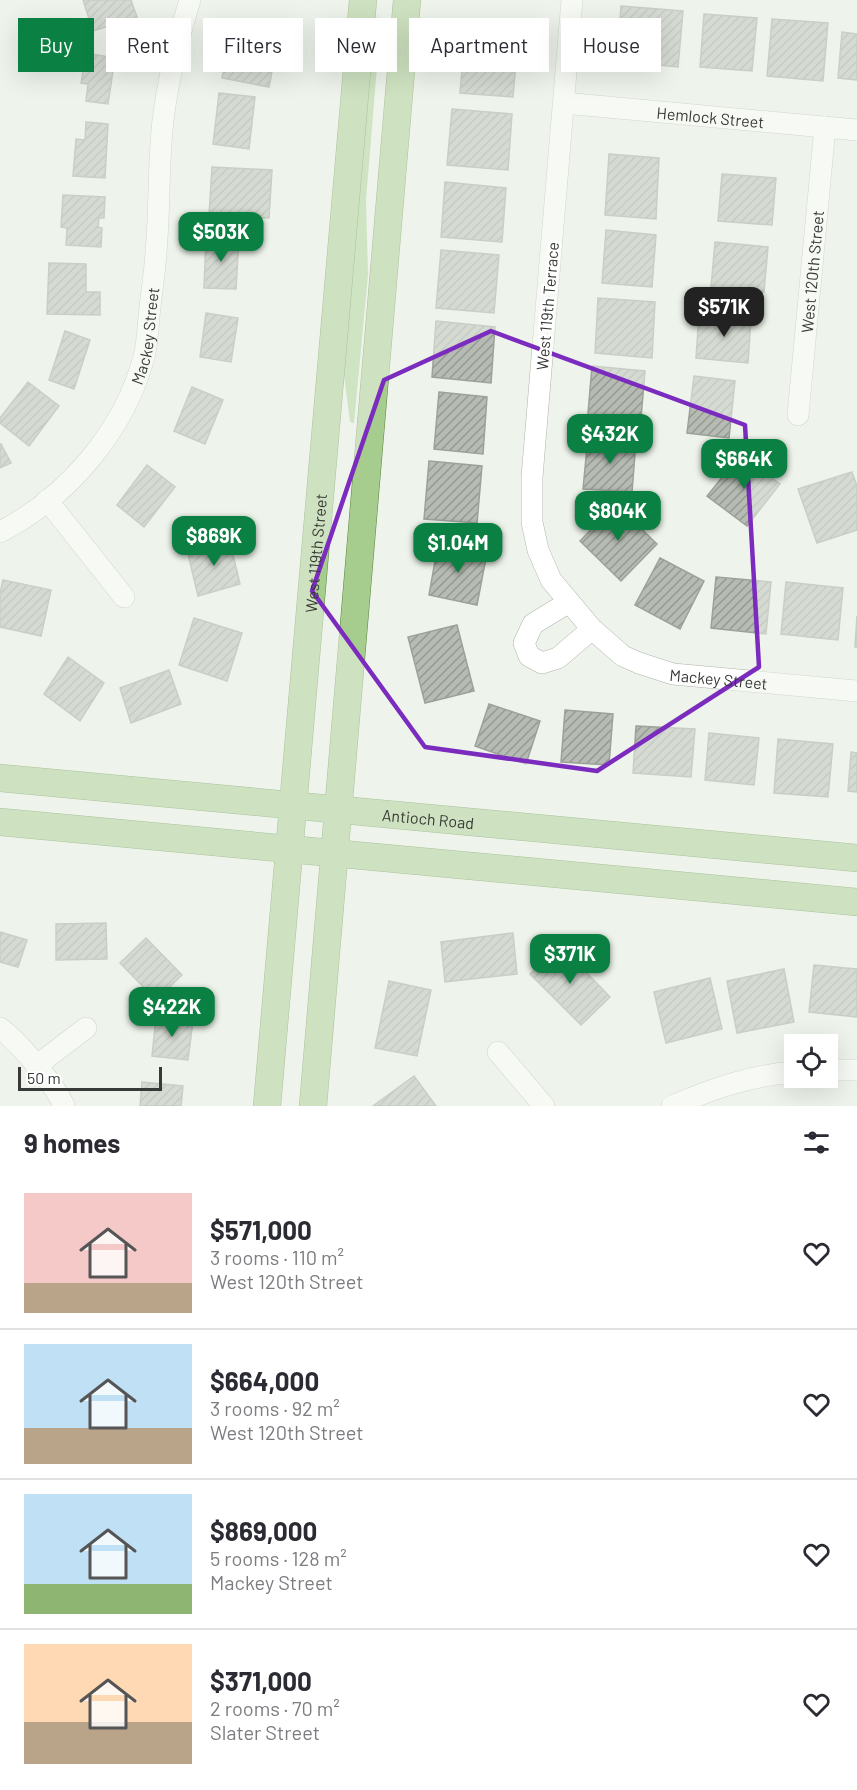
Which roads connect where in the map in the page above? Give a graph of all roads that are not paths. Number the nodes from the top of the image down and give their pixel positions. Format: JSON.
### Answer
{"nodes":[{"id":1,"x":190,"y":0,"type":"edge"},
{"id":2,"x":363,"y":0,"type":"edge"},
{"id":3,"x":407,"y":0,"type":"edge"},
{"id":4,"x":572,"y":0,"type":"edge"},
{"id":5,"x":564,"y":103,"type":"junction"},
{"id":6,"x":825,"y":128,"type":"junction"},
{"id":7,"x":857,"y":130,"type":"edge"},
{"id":8,"x":798,"y":415,"type":"dead end"},
{"id":9,"x":47,"y":500,"type":"junction"},
{"id":10,"x":0,"y":532,"type":"edge"},
{"id":11,"x":124,"y":597,"type":"dead end"},
{"id":12,"x":569,"y":602,"type":"junction"},
{"id":13,"x":592,"y":629,"type":"junction"},
{"id":14,"x":857,"y":691,"type":"edge"},
{"id":15,"x":0,"y":778,"type":"edge"},
{"id":16,"x":294,"y":806,"type":"junction"},
{"id":17,"x":337,"y":810,"type":"junction"},
{"id":18,"x":0,"y":822,"type":"edge"},
{"id":19,"x":290,"y":850,"type":"junction"},
{"id":20,"x":334,"y":854,"type":"junction"},
{"id":21,"x":857,"y":858,"type":"edge"},
{"id":22,"x":857,"y":902,"type":"edge"},
{"id":23,"x":0,"y":1028,"type":"edge"},
{"id":24,"x":86,"y":1028,"type":"dead end"},
{"id":25,"x":498,"y":1052,"type":"dead end"},
{"id":26,"x":36,"y":1066,"type":"junction"},
{"id":27,"x":838,"y":1070,"type":"edge"},
{"id":28,"x":857,"y":1070,"type":"edge"},
{"id":29,"x":784,"y":1074,"type":"edge"},
{"id":30,"x":64,"y":1106,"type":"edge"},
{"id":31,"x":267,"y":1106,"type":"edge"},
{"id":32,"x":312,"y":1106,"type":"edge"},
{"id":33,"x":544,"y":1106,"type":"edge"},
{"id":34,"x":672,"y":1106,"type":"edge"}],
"edges":[{"from":1,"to":9,"type":"street","name":"Mackey Street"},
{"from":2,"to":16,"type":"main road","name":"West 119th Street"},
{"from":3,"to":17,"type":"main road"},
{"from":4,"to":5,"type":"street","name":"West 119th Terrace"},
{"from":5,"to":6,"type":"street","name":"Hemlock Street"},
{"from":5,"to":12,"type":"street","name":"West 119th Terrace"},
{"from":6,"to":7,"type":"street","name":"Hemlock Street"},
{"from":6,"to":8,"type":"street","name":"West 120th Street"},
{"from":9,"to":10,"type":"street","name":"Mackey Street"},
{"from":9,"to":11,"type":"street"},
{"from":12,"to":13,"type":"street","name":"West 119th Terrace"},
{"from":12,"to":13,"type":"street"},
{"from":13,"to":14,"type":"street","name":"Mackey Street"},
{"from":15,"to":16,"type":"main road","name":"Antioch Road"},
{"from":16,"to":17,"type":"main road","name":"Antioch Road"},
{"from":16,"to":19,"type":"main road","name":"West 119th Street"},
{"from":17,"to":20,"type":"main road"},
{"from":17,"to":21,"type":"main road","name":"Antioch Road"},
{"from":18,"to":19,"type":"main road"},
{"from":19,"to":20,"type":"main road"},
{"from":19,"to":31,"type":"main road","name":"West 119th Street"},
{"from":20,"to":22,"type":"main road"},
{"from":20,"to":32,"type":"main road"},
{"from":23,"to":26,"type":"street"},
{"from":24,"to":26,"type":"street"},
{"from":25,"to":33,"type":"street"},
{"from":26,"to":30,"type":"street"},
{"from":27,"to":28,"type":"street"},
{"from":29,"to":34,"type":"street"}]}
